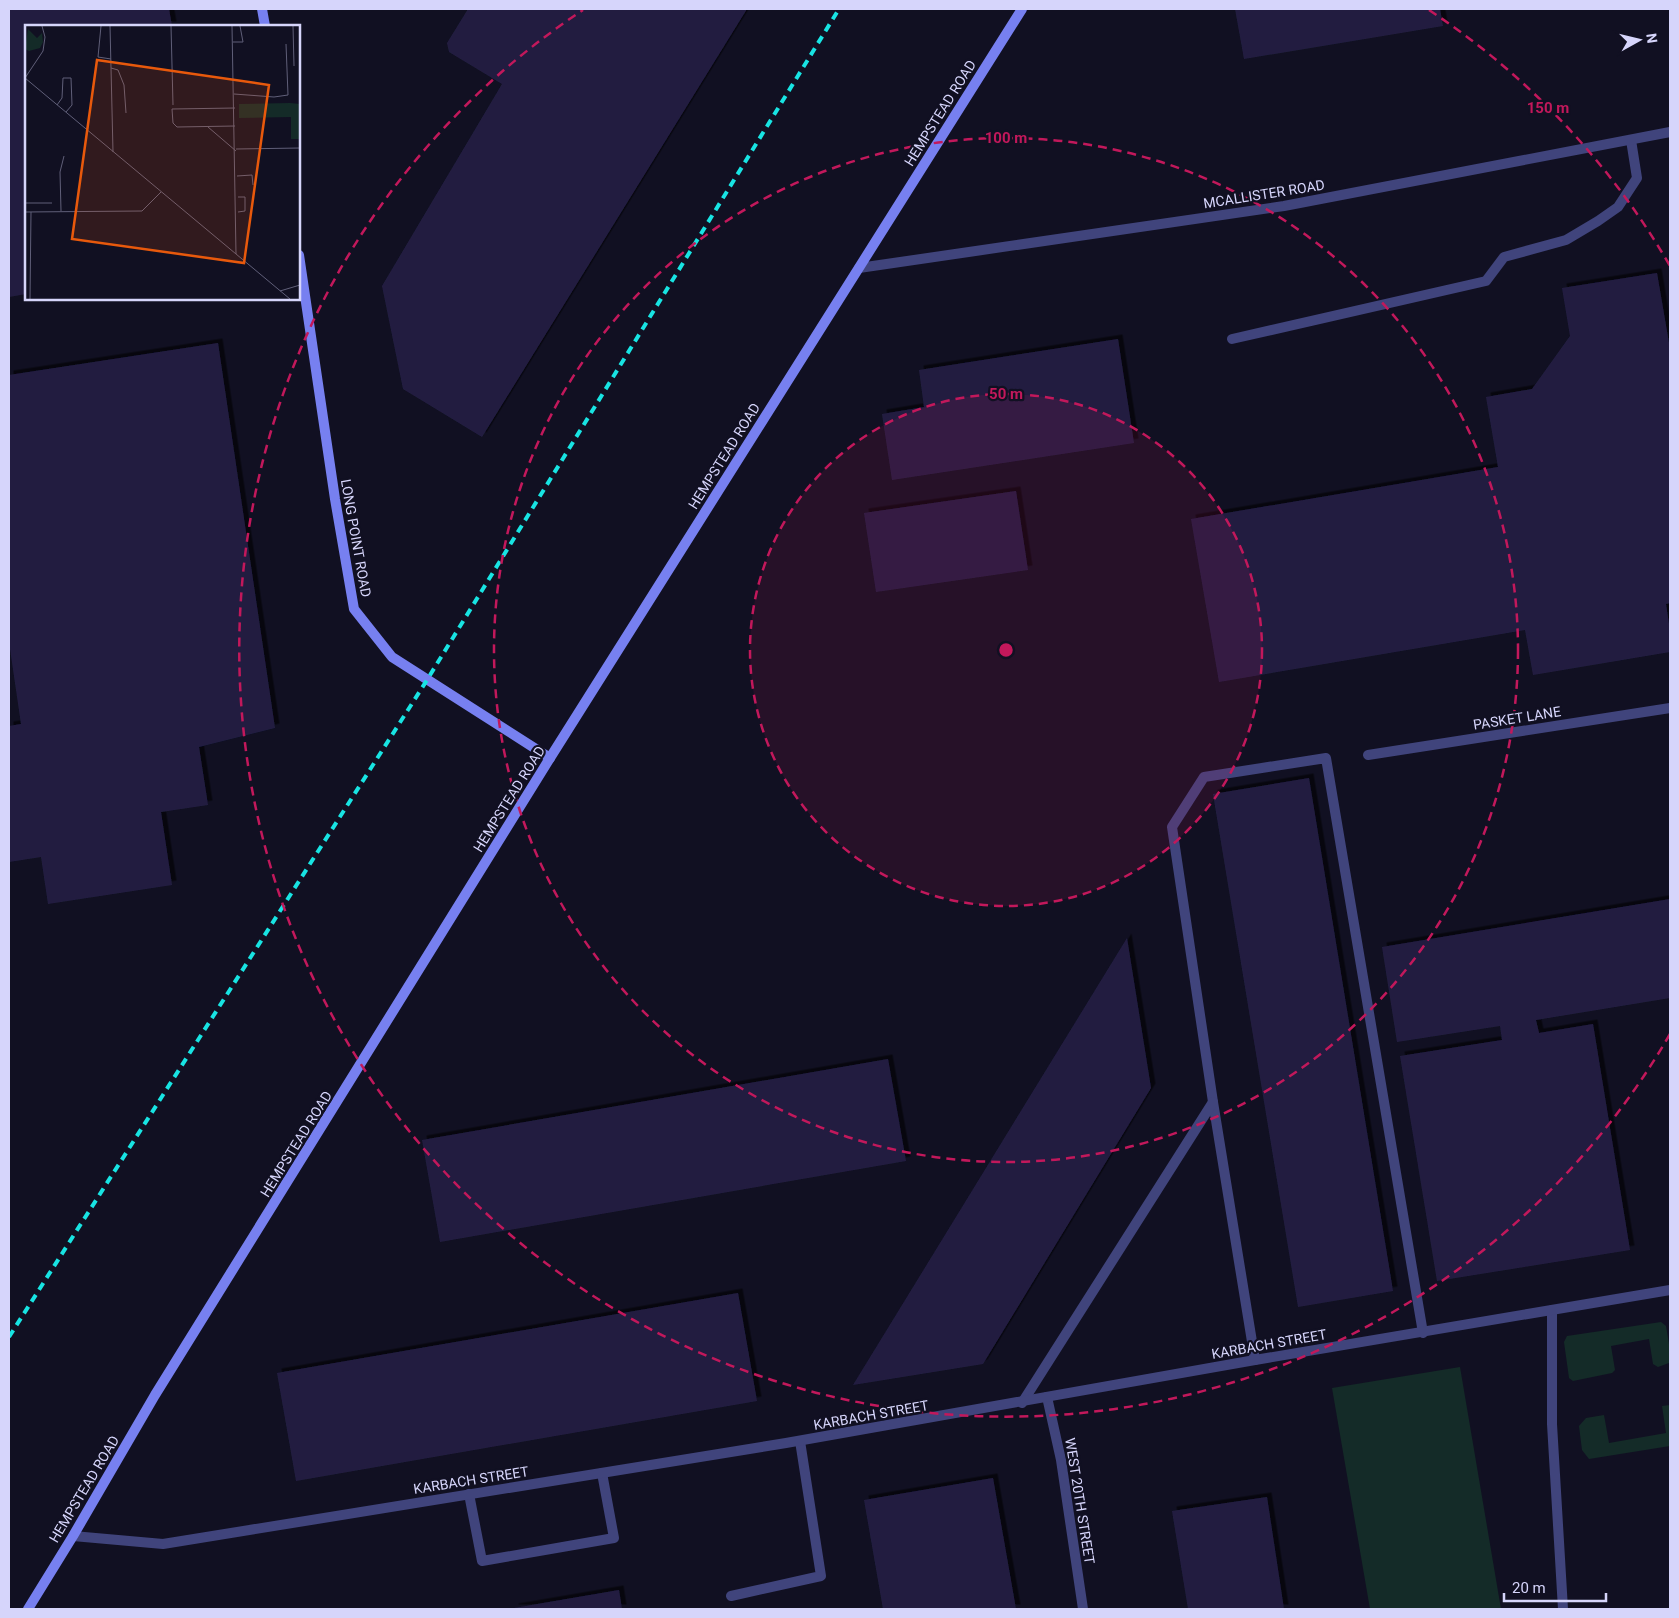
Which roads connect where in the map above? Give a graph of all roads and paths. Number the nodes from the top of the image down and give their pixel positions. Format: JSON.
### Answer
{"nodes":[{"id":1,"x":262,"y":9,"type":"edge"},
{"id":2,"x":1022,"y":9,"type":"edge"},
{"id":3,"x":265,"y":25,"type":"edge"},
{"id":4,"x":1670,"y":132,"type":"edge"},
{"id":5,"x":1631,"y":140,"type":"junction"},
{"id":6,"x":300,"y":263,"type":"edge"},
{"id":7,"x":859,"y":268,"type":"junction"},
{"id":8,"x":1232,"y":339,"type":"dead end"},
{"id":9,"x":1670,"y":708,"type":"edge"},
{"id":10,"x":1368,"y":755,"type":"dead end"},
{"id":11,"x":550,"y":758,"type":"junction"},
{"id":12,"x":1213,"y":1102,"type":"junction"},
{"id":13,"x":1670,"y":1290,"type":"edge"},
{"id":14,"x":1552,"y":1310,"type":"junction"},
{"id":15,"x":1423,"y":1333,"type":"junction"},
{"id":16,"x":1255,"y":1360,"type":"junction"},
{"id":17,"x":1047,"y":1397,"type":"junction"},
{"id":18,"x":1022,"y":1403,"type":"junction"},
{"id":19,"x":800,"y":1441,"type":"junction"},
{"id":20,"x":602,"y":1473,"type":"junction"},
{"id":21,"x":469,"y":1494,"type":"junction"},
{"id":22,"x":73,"y":1536,"type":"junction"},
{"id":23,"x":731,"y":1596,"type":"dead end"},
{"id":24,"x":28,"y":1609,"type":"edge"},
{"id":25,"x":1083,"y":1609,"type":"edge"},
{"id":26,"x":1563,"y":1609,"type":"edge"}],
"edges":[{"from":1,"to":3,"type":"main road"},
{"from":2,"to":7,"type":"main road","name":"HEMPSTEAD ROAD"},
{"from":4,"to":5,"type":"street","name":"MCALLISTER ROAD"},
{"from":5,"to":7,"type":"street","name":"MCALLISTER ROAD"},
{"from":5,"to":8,"type":"street"},
{"from":6,"to":11,"type":"main road","name":"LONG POINT ROAD"},
{"from":7,"to":11,"type":"main road","name":"HEMPSTEAD ROAD"},
{"from":9,"to":10,"type":"street","name":"PASKET LANE"},
{"from":11,"to":22,"type":"main road","name":"HEMPSTEAD ROAD"},
{"from":12,"to":15,"type":"street"},
{"from":12,"to":16,"type":"street"},
{"from":12,"to":18,"type":"street"},
{"from":13,"to":14,"type":"street","name":"KARBACH STREET"},
{"from":14,"to":15,"type":"street","name":"KARBACH STREET"},
{"from":14,"to":26,"type":"street"},
{"from":15,"to":16,"type":"street","name":"KARBACH STREET"},
{"from":16,"to":17,"type":"street","name":"KARBACH STREET"},
{"from":17,"to":18,"type":"street","name":"KARBACH STREET"},
{"from":17,"to":25,"type":"street","name":"WEST 20TH STREET"},
{"from":18,"to":19,"type":"street","name":"KARBACH STREET"},
{"from":19,"to":20,"type":"street","name":"KARBACH STREET"},
{"from":19,"to":23,"type":"street"},
{"from":20,"to":21,"type":"street","name":"KARBACH STREET"},
{"from":20,"to":21,"type":"street"},
{"from":21,"to":22,"type":"street","name":"KARBACH STREET"},
{"from":22,"to":24,"type":"main road","name":"HEMPSTEAD ROAD"}]}
